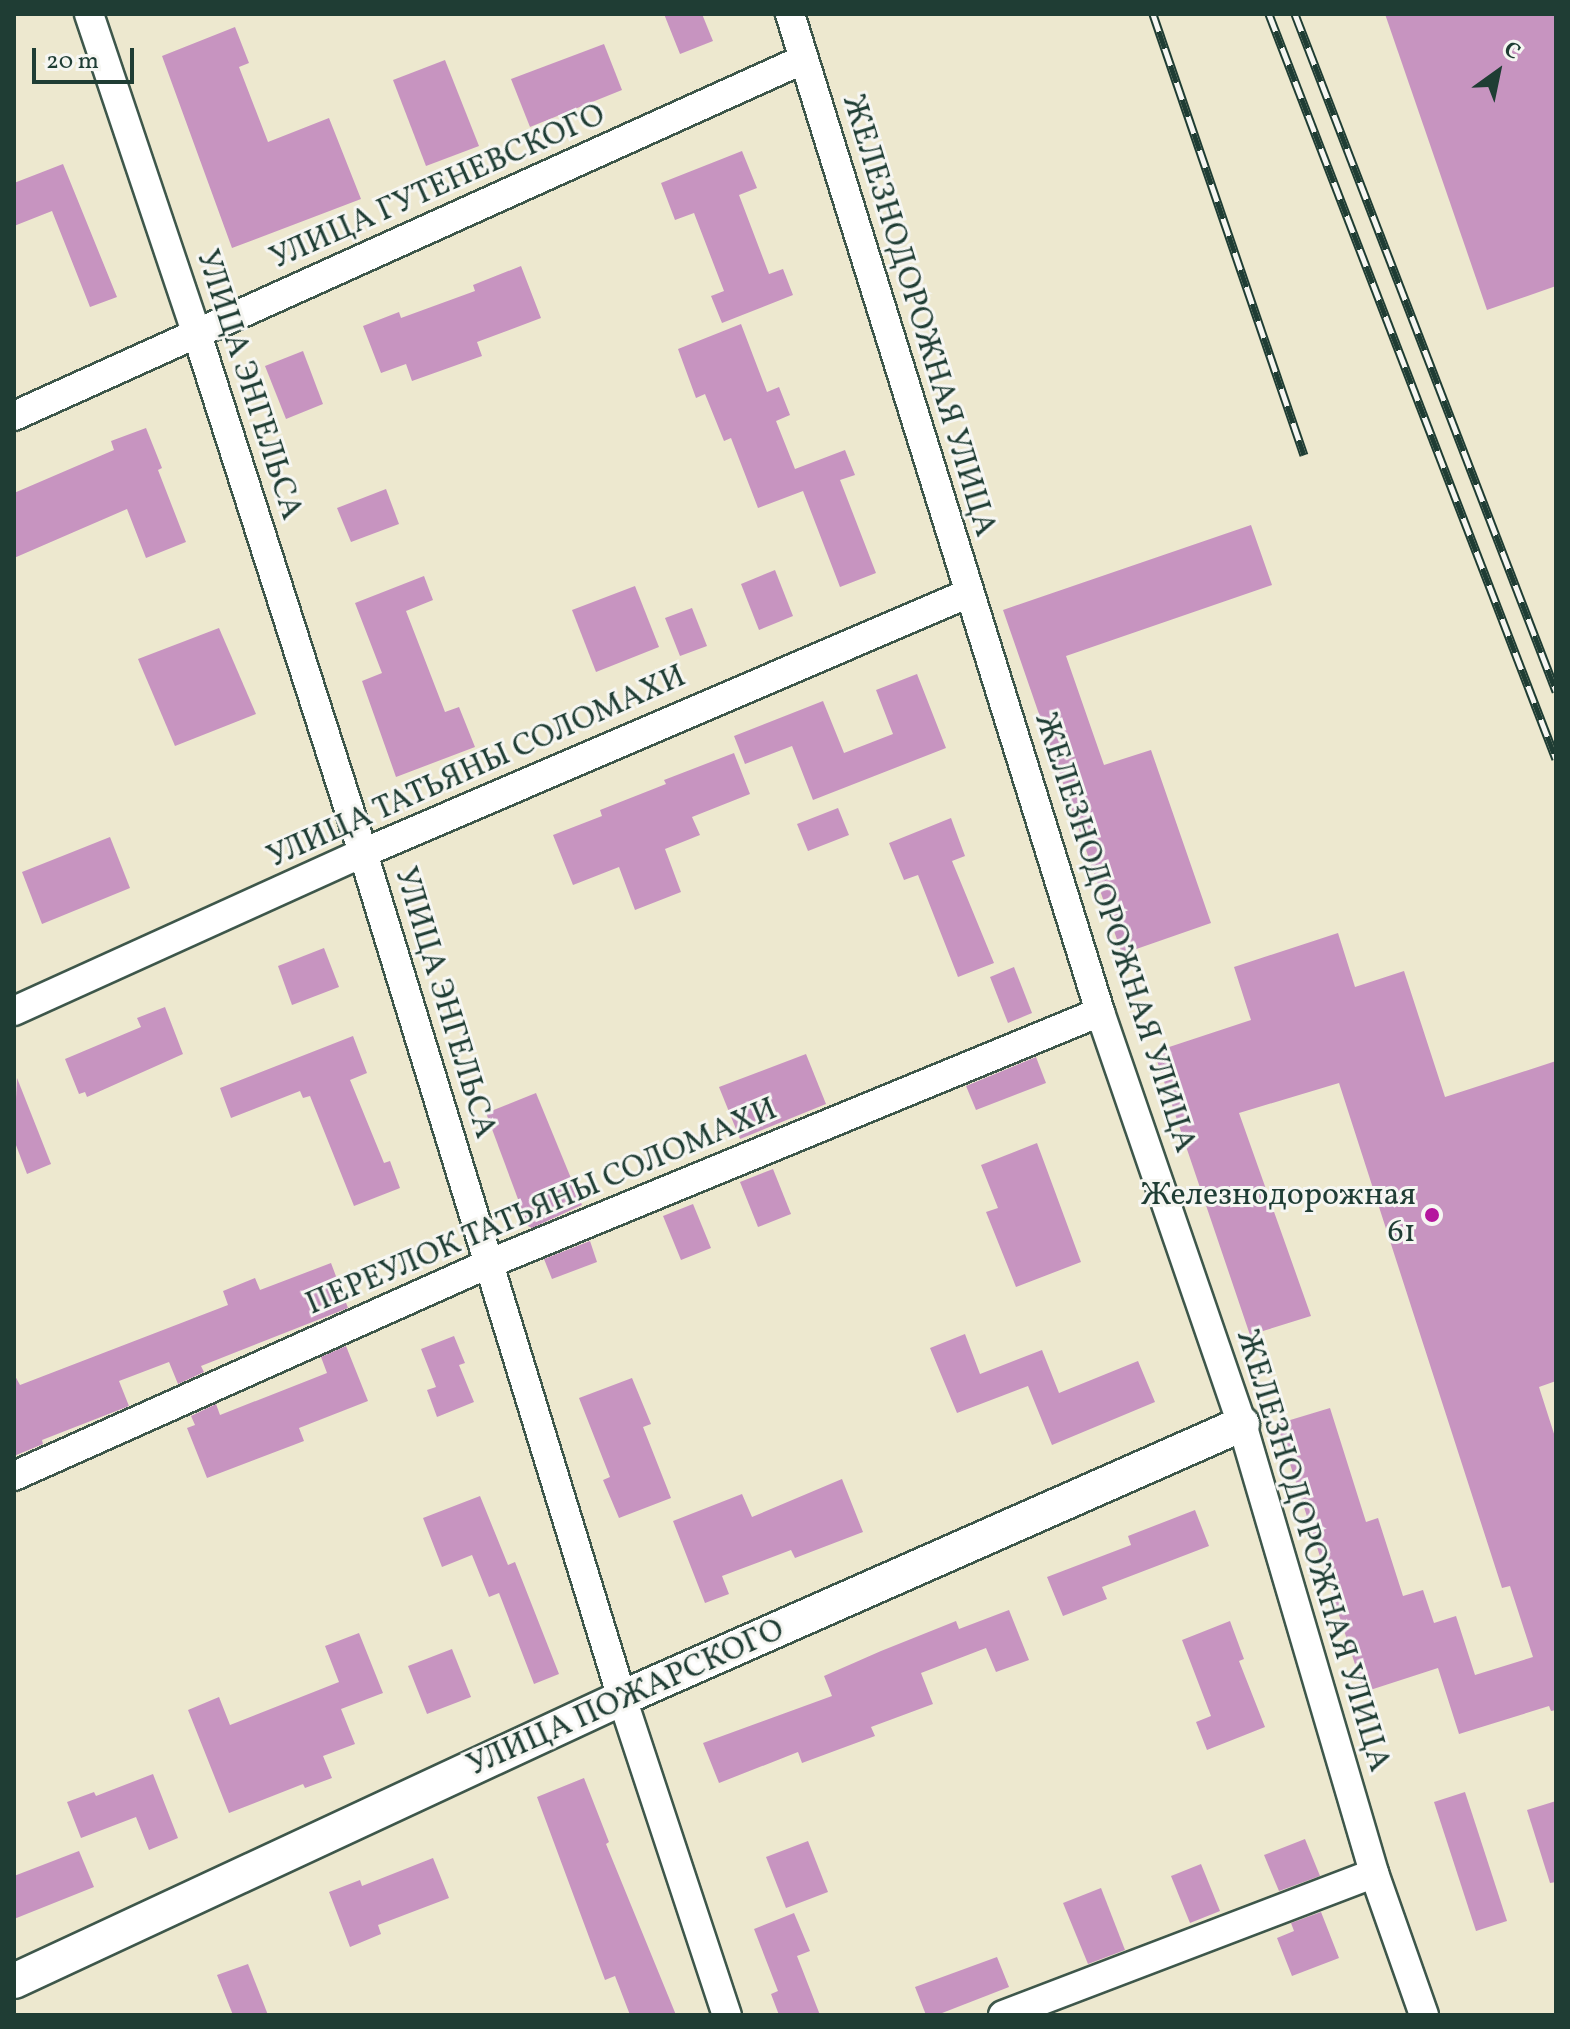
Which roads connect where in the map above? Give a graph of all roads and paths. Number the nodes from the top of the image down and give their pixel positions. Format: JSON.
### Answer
{"nodes":[{"id":1,"x":89,"y":14,"type":"edge"},
{"id":2,"x":790,"y":14,"type":"edge"},
{"id":3,"x":802,"y":60,"type":"junction"},
{"id":4,"x":197,"y":334,"type":"junction"},
{"id":5,"x":14,"y":416,"type":"edge"},
{"id":6,"x":969,"y":593,"type":"junction"},
{"id":7,"x":363,"y":853,"type":"junction"},
{"id":8,"x":14,"y":1011,"type":"edge"},
{"id":9,"x":1100,"y":1012,"type":"junction"},
{"id":10,"x":488,"y":1264,"type":"junction"},
{"id":11,"x":1242,"y":1424,"type":"junction"},
{"id":12,"x":14,"y":1476,"type":"edge"},
{"id":13,"x":622,"y":1698,"type":"junction"},
{"id":14,"x":1374,"y":1873,"type":"junction"},
{"id":15,"x":14,"y":1981,"type":"edge"},
{"id":16,"x":727,"y":2015,"type":"edge"},
{"id":17,"x":1003,"y":2015,"type":"edge"},
{"id":18,"x":1424,"y":2015,"type":"edge"}],
"edges":[{"from":1,"to":4,"type":"street","name":"УЛИЦА ЭНГЕЛЬСА"},
{"from":2,"to":3,"type":"street","name":"ЖЕЛЕЗНОДОРОЖНАЯ УЛИЦА"},
{"from":3,"to":4,"type":"street","name":"УЛИЦА ГУТЕНЕВСКОГО"},
{"from":3,"to":6,"type":"street","name":"ЖЕЛЕЗНОДОРОЖНАЯ УЛИЦА"},
{"from":4,"to":5,"type":"street","name":"УЛИЦА ГУТЕНЕВСКОГО"},
{"from":4,"to":7,"type":"street","name":"УЛИЦА ЭНГЕЛЬСА"},
{"from":6,"to":7,"type":"street","name":"УЛИЦА ТАТЬЯНЫ СОЛОМАХИ"},
{"from":6,"to":9,"type":"street","name":"ЖЕЛЕЗНОДОРОЖНАЯ УЛИЦА"},
{"from":7,"to":8,"type":"street","name":"УЛИЦА ТАТЬЯНЫ СОЛОМАХИ"},
{"from":7,"to":10,"type":"street","name":"УЛИЦА ЭНГЕЛЬСА"},
{"from":9,"to":10,"type":"street","name":"ПЕРЕУЛОК ТАТЬЯНЫ СОЛОМАХИ"},
{"from":9,"to":11,"type":"street","name":"ЖЕЛЕЗНОДОРОЖНАЯ УЛИЦА"},
{"from":10,"to":12,"type":"street","name":"ПЕРЕУЛОК ТАТЬЯНЫ СОЛОМАХИ"},
{"from":10,"to":13,"type":"street","name":"УЛИЦА ЭНГЕЛЬСА"},
{"from":11,"to":13,"type":"street","name":"УЛИЦА ПОЖАРСКОГО"},
{"from":11,"to":14,"type":"street","name":"ЖЕЛЕЗНОДОРОЖНАЯ УЛИЦА"},
{"from":13,"to":15,"type":"street","name":"УЛИЦА ПОЖАРСКОГО"},
{"from":13,"to":16,"type":"street","name":"УЛИЦА ЭНГЕЛЬСА"},
{"from":14,"to":17,"type":"street"},
{"from":14,"to":18,"type":"street","name":"ЖЕЛЕЗНОДОРОЖНАЯ УЛИЦА"}]}
